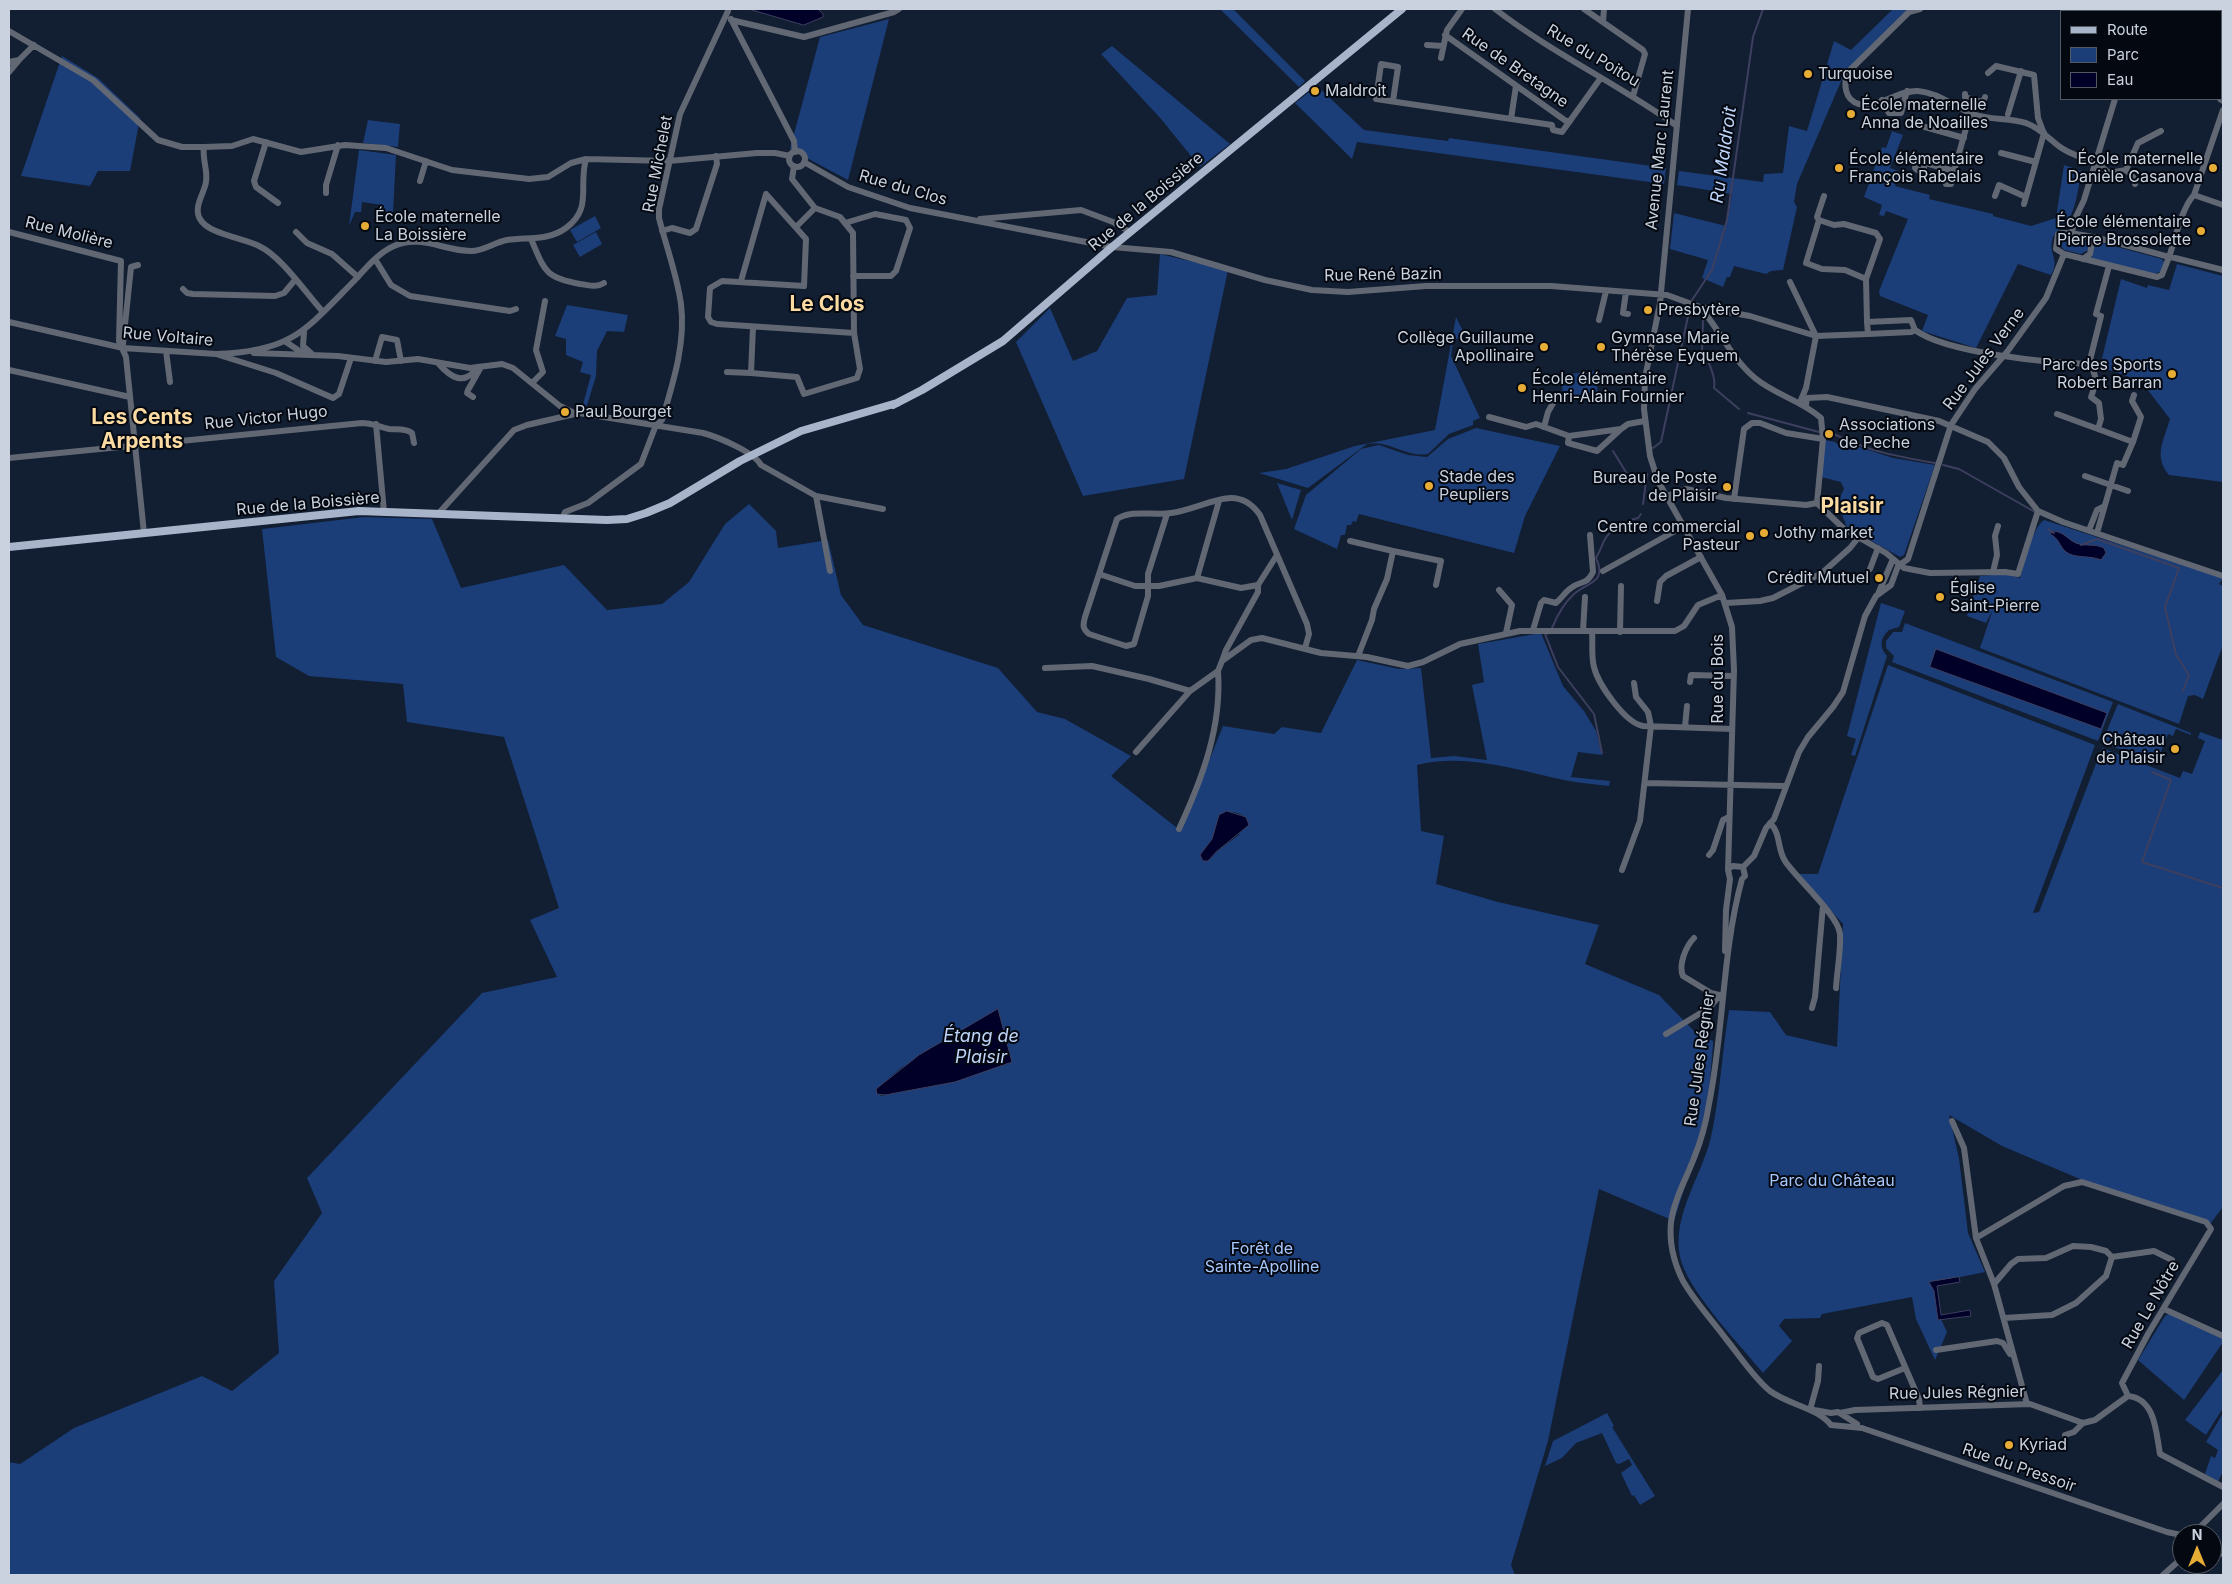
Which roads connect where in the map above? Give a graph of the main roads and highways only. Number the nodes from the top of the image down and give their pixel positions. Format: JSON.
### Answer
{"nodes":[{"id":1,"x":1402,"y":9,"type":"edge"},
{"id":2,"x":9,"y":547,"type":"edge"}],
"edges":[{"from":1,"to":2,"type":"main road","name":"Rue de la Boissière"}]}
